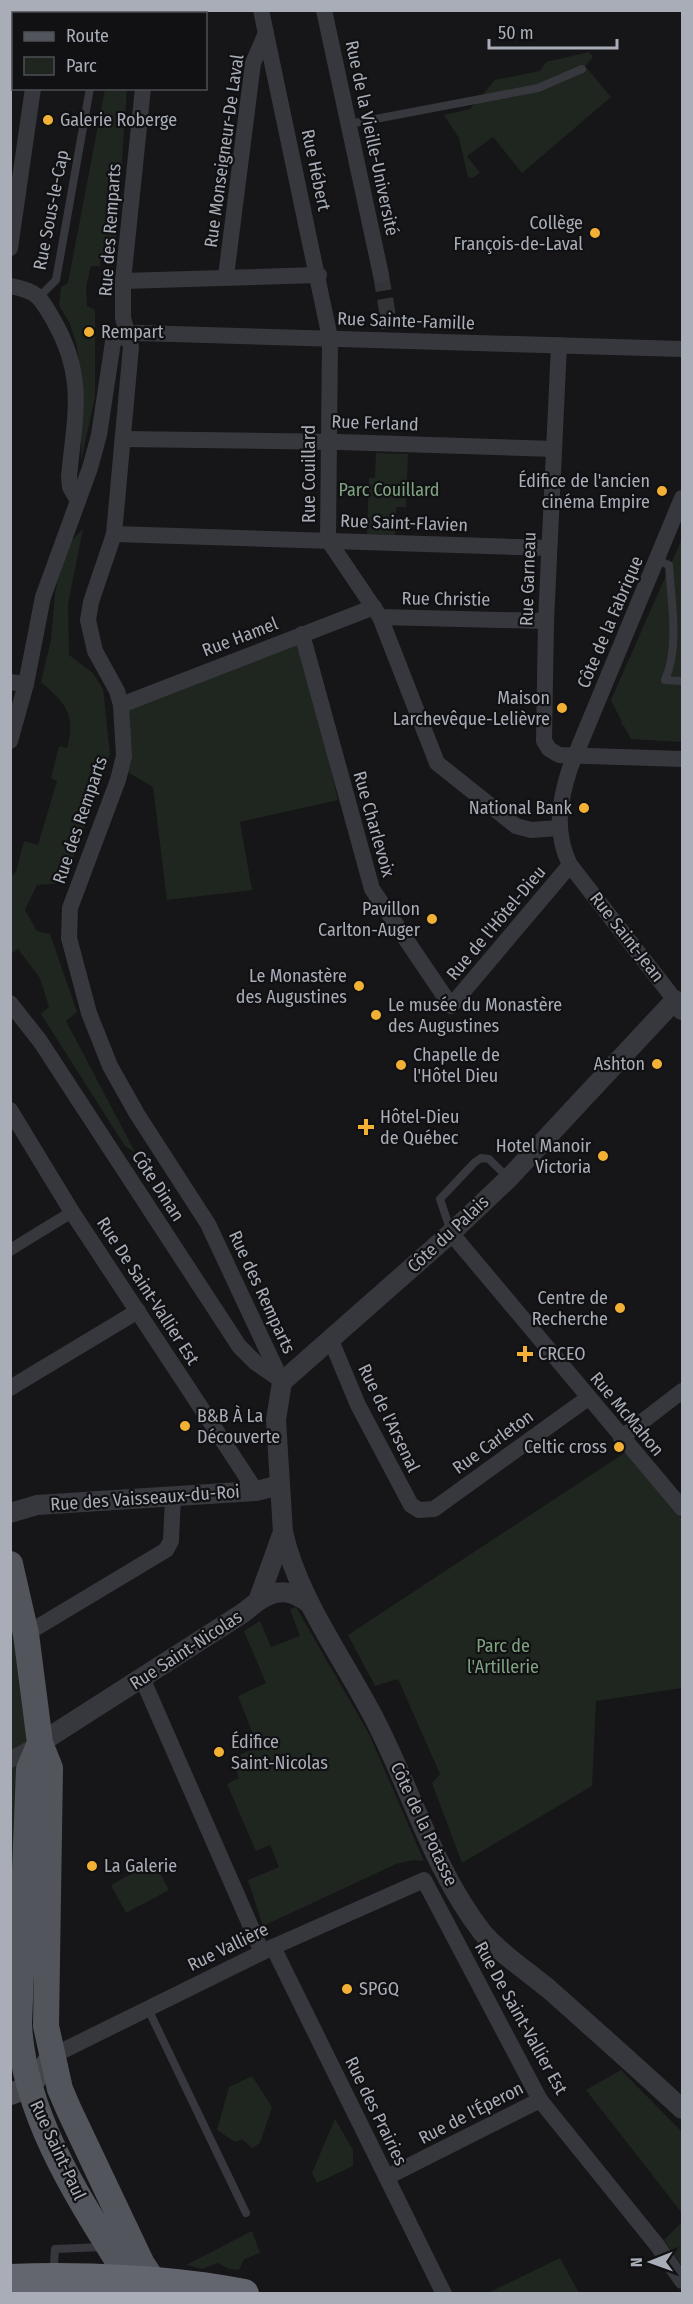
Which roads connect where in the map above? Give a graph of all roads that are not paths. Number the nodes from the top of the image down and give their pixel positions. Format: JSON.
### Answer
{"nodes":[{"id":1,"x":261,"y":10,"type":"edge"},
{"id":2,"x":324,"y":10,"type":"edge"},
{"id":3,"x":266,"y":33,"type":"junction"},
{"id":4,"x":582,"y":69,"type":"dead end"},
{"id":5,"x":33,"y":90,"type":"edge"},
{"id":6,"x":90,"y":90,"type":"edge"},
{"id":7,"x":143,"y":90,"type":"edge"},
{"id":8,"x":349,"y":124,"type":"junction"},
{"id":9,"x":10,"y":248,"type":"edge"},
{"id":10,"x":319,"y":275,"type":"junction"},
{"id":11,"x":381,"y":275,"type":"tunnel mouth"},
{"id":12,"x":226,"y":276,"type":"junction"},
{"id":13,"x":123,"y":280,"type":"junction"},
{"id":14,"x":10,"y":286,"type":"edge"},
{"id":15,"x":40,"y":296,"type":"junction"},
{"id":16,"x":129,"y":333,"type":"junction"},
{"id":17,"x":330,"y":338,"type":"junction"},
{"id":18,"x":559,"y":345,"type":"junction"},
{"id":19,"x":682,"y":349,"type":"edge"},
{"id":20,"x":123,"y":439,"type":"junction"},
{"id":21,"x":328,"y":441,"type":"junction"},
{"id":22,"x":554,"y":449,"type":"junction"},
{"id":23,"x":682,"y":498,"type":"edge"},
{"id":24,"x":78,"y":501,"type":"junction"},
{"id":25,"x":114,"y":534,"type":"junction"},
{"id":26,"x":328,"y":540,"type":"junction"},
{"id":27,"x":549,"y":548,"type":"junction"},
{"id":28,"x":657,"y":560,"type":"junction"},
{"id":29,"x":377,"y":612,"type":"junction"},
{"id":30,"x":546,"y":621,"type":"junction"},
{"id":31,"x":302,"y":634,"type":"junction"},
{"id":32,"x":682,"y":681,"type":"edge"},
{"id":33,"x":18,"y":683,"type":"edge"},
{"id":34,"x":121,"y":705,"type":"junction"},
{"id":35,"x":10,"y":741,"type":"edge"},
{"id":36,"x":576,"y":755,"type":"junction"},
{"id":37,"x":682,"y":759,"type":"edge"},
{"id":38,"x":559,"y":828,"type":"junction"},
{"id":39,"x":570,"y":865,"type":"junction"},
{"id":40,"x":10,"y":1003,"type":"edge"},
{"id":41,"x":679,"y":1005,"type":"edge"},
{"id":42,"x":451,"y":1006,"type":"joint"},
{"id":43,"x":10,"y":1110,"type":"edge"},
{"id":44,"x":509,"y":1178,"type":"junction"},
{"id":45,"x":72,"y":1212,"type":"junction"},
{"id":46,"x":451,"y":1233,"type":"junction"},
{"id":47,"x":10,"y":1250,"type":"edge"},
{"id":48,"x":138,"y":1311,"type":"junction"},
{"id":49,"x":330,"y":1338,"type":"junction"},
{"id":50,"x":282,"y":1382,"type":"junction"},
{"id":51,"x":10,"y":1388,"type":"edge"},
{"id":52,"x":682,"y":1391,"type":"edge"},
{"id":53,"x":588,"y":1398,"type":"junction"},
{"id":54,"x":621,"y":1438,"type":"junction"},
{"id":55,"x":280,"y":1485,"type":"junction"},
{"id":56,"x":256,"y":1491,"type":"junction"},
{"id":57,"x":173,"y":1497,"type":"junction"},
{"id":58,"x":682,"y":1508,"type":"edge"},
{"id":59,"x":419,"y":1510,"type":"joint"},
{"id":60,"x":10,"y":1513,"type":"edge"},
{"id":61,"x":283,"y":1532,"type":"junction"},
{"id":62,"x":10,"y":1564,"type":"edge"},
{"id":63,"x":258,"y":1600,"type":"junction"},
{"id":64,"x":312,"y":1606,"type":"junction"},
{"id":65,"x":26,"y":1634,"type":"junction"},
{"id":66,"x":142,"y":1678,"type":"junction"},
{"id":67,"x":40,"y":1743,"type":"junction"},
{"id":68,"x":10,"y":1760,"type":"edge"},
{"id":69,"x":424,"y":1880,"type":"joint"},
{"id":70,"x":267,"y":1949,"type":"junction"},
{"id":71,"x":148,"y":2009,"type":"junction"},
{"id":72,"x":52,"y":2056,"type":"junction"},
{"id":73,"x":16,"y":2058,"type":"edge"},
{"id":74,"x":20,"y":2091,"type":"edge"},
{"id":75,"x":540,"y":2100,"type":"junction"},
{"id":76,"x":682,"y":2109,"type":"edge"},
{"id":77,"x":387,"y":2177,"type":"junction"},
{"id":78,"x":246,"y":2213,"type":"dead end"},
{"id":79,"x":119,"y":2241,"type":"junction"},
{"id":80,"x":10,"y":2279,"type":"edge"},
{"id":81,"x":682,"y":2281,"type":"edge"},
{"id":82,"x":52,"y":2294,"type":"edge"},
{"id":83,"x":138,"y":2294,"type":"edge"},
{"id":84,"x":162,"y":2294,"type":"edge"},
{"id":85,"x":244,"y":2294,"type":"edge"},
{"id":86,"x":444,"y":2294,"type":"edge"}],
"edges":[{"from":1,"to":3,"type":"street","name":"Rue Hébert"},
{"from":2,"to":8,"type":"street","name":"Rue de la Vieille-Université"},
{"from":3,"to":10,"type":"street","name":"Rue Hébert"},
{"from":3,"to":12,"type":"street","name":"Rue Monseigneur-De Laval"},
{"from":4,"to":8,"type":"lane"},
{"from":5,"to":9,"type":"street"},
{"from":6,"to":15,"type":"lane","name":"Rue Sous-le-Cap"},
{"from":7,"to":13,"type":"street","name":"Rue des Remparts"},
{"from":8,"to":11,"type":"street","name":"Rue de la Vieille-Université"},
{"from":10,"to":12,"type":"street"},
{"from":10,"to":17,"type":"street","name":"Rue Hébert"},
{"from":12,"to":13,"type":"street"},
{"from":13,"to":16,"type":"street","name":"Rue des Remparts"},
{"from":14,"to":15,"type":"street"},
{"from":15,"to":24,"type":"street"},
{"from":16,"to":17,"type":"street","name":"Rue Sainte-Famille"},
{"from":16,"to":20,"type":"street","name":"Rue des Remparts"},
{"from":16,"to":24,"type":"street"},
{"from":17,"to":18,"type":"street","name":"Rue Sainte-Famille"},
{"from":17,"to":21,"type":"street","name":"Rue Couillard"},
{"from":18,"to":19,"type":"street","name":"Rue Sainte-Famille"},
{"from":18,"to":22,"type":"street","name":"Rue Garneau"},
{"from":20,"to":21,"type":"street","name":"Rue Ferland"},
{"from":20,"to":25,"type":"street","name":"Rue des Remparts"},
{"from":21,"to":22,"type":"street","name":"Rue Ferland"},
{"from":21,"to":26,"type":"street","name":"Rue Couillard"},
{"from":22,"to":27,"type":"street","name":"Rue Garneau"},
{"from":23,"to":28,"type":"street","name":"Côte de la Fabrique"},
{"from":24,"to":33,"type":"street"},
{"from":25,"to":26,"type":"street","name":"Rue Saint-Flavien"},
{"from":25,"to":34,"type":"street","name":"Rue des Remparts"},
{"from":26,"to":27,"type":"street","name":"Rue Saint-Flavien"},
{"from":26,"to":29,"type":"street","name":"Rue Couillard"},
{"from":27,"to":30,"type":"street","name":"Rue Garneau"},
{"from":28,"to":32,"type":"lane"},
{"from":28,"to":36,"type":"street","name":"Côte de la Fabrique"},
{"from":29,"to":30,"type":"street","name":"Rue Christie"},
{"from":29,"to":31,"type":"street","name":"Rue Hamel"},
{"from":29,"to":38,"type":"street","name":"Rue Couillard"},
{"from":30,"to":36,"type":"street","name":"Rue Garneau"},
{"from":31,"to":34,"type":"street","name":"Rue Hamel"},
{"from":31,"to":42,"type":"street","name":"Rue Charlevoix"},
{"from":33,"to":35,"type":"street"},
{"from":34,"to":50,"type":"street","name":"Rue des Remparts"},
{"from":36,"to":37,"type":"street"},
{"from":36,"to":38,"type":"street","name":"Côte de la Fabrique"},
{"from":38,"to":39,"type":"street","name":"Côte de la Fabrique"},
{"from":39,"to":41,"type":"street","name":"Rue Saint-Jean"},
{"from":39,"to":42,"type":"street","name":"Rue de l'Hôtel-Dieu"},
{"from":40,"to":50,"type":"street","name":"Côte Dinan"},
{"from":41,"to":44,"type":"street","name":"Côte du Palais"},
{"from":43,"to":45,"type":"street","name":"Rue De Saint-Vallier Est"},
{"from":44,"to":46,"type":"street","name":"Côte du Palais"},
{"from":44,"to":46,"type":"lane"},
{"from":45,"to":47,"type":"street"},
{"from":45,"to":48,"type":"street","name":"Rue De Saint-Vallier Est"},
{"from":46,"to":49,"type":"street","name":"Côte du Palais"},
{"from":46,"to":53,"type":"street","name":"Rue McMahon"},
{"from":48,"to":51,"type":"street"},
{"from":48,"to":56,"type":"street","name":"Rue De Saint-Vallier Est"},
{"from":49,"to":50,"type":"street","name":"Côte du Palais"},
{"from":49,"to":59,"type":"street","name":"Rue de l'Arsenal"},
{"from":50,"to":55,"type":"street"},
{"from":52,"to":54,"type":"street"},
{"from":53,"to":54,"type":"street","name":"Rue McMahon"},
{"from":53,"to":59,"type":"street","name":"Rue Carleton"},
{"from":54,"to":58,"type":"street","name":"Rue McMahon"},
{"from":55,"to":56,"type":"street","name":"Rue des Vaisseaux-du-Roi"},
{"from":55,"to":61,"type":"street","name":"Rue Saint-Nicolas"},
{"from":56,"to":57,"type":"street","name":"Rue des Vaisseaux-du-Roi"},
{"from":57,"to":60,"type":"street","name":"Rue des Vaisseaux-du-Roi"},
{"from":57,"to":65,"type":"street"},
{"from":61,"to":63,"type":"street","name":"Rue Saint-Nicolas"},
{"from":61,"to":64,"type":"street","name":"Côte de la Potasse"},
{"from":62,"to":65,"type":"main road","name":"Rue Saint-Paul"},
{"from":63,"to":64,"type":"street"},
{"from":63,"to":66,"type":"street","name":"Rue Saint-Nicolas"},
{"from":64,"to":76,"type":"street","name":"Côte de la Potasse"},
{"from":65,"to":67,"type":"main road","name":"Rue Saint-Paul"},
{"from":66,"to":67,"type":"street","name":"Rue Saint-Nicolas"},
{"from":66,"to":70,"type":"street","name":"Rue des Prairies"},
{"from":67,"to":68,"type":"street","name":"Rue Saint-Nicolas"},
{"from":67,"to":72,"type":"main road","name":"Rue Saint-Paul"},
{"from":67,"to":73,"type":"main road","name":"Rue Saint-Paul"},
{"from":69,"to":70,"type":"street","name":"Rue Vallière"},
{"from":69,"to":75,"type":"street","name":"Rue De Saint-Vallier Est"},
{"from":70,"to":71,"type":"street","name":"Rue Vallière"},
{"from":70,"to":77,"type":"street","name":"Rue des Prairies"},
{"from":71,"to":72,"type":"street","name":"Rue Vallière"},
{"from":71,"to":78,"type":"lane"},
{"from":72,"to":73,"type":"main road"},
{"from":72,"to":74,"type":"main road"},
{"from":72,"to":79,"type":"main road","name":"Rue Saint-Paul"},
{"from":73,"to":74,"type":"main road","name":"Rue Saint-Paul"},
{"from":74,"to":79,"type":"main road","name":"Rue Saint-Paul"},
{"from":75,"to":77,"type":"street","name":"Rue de l'Éperon"},
{"from":75,"to":81,"type":"street","name":"Rue De Saint-Vallier Est"},
{"from":77,"to":86,"type":"street","name":"Rue des Prairies"},
{"from":79,"to":82,"type":"lane"},
{"from":79,"to":83,"type":"main road","name":"Rue Saint-Paul"},
{"from":79,"to":84,"type":"main road","name":"Rue Saint-Paul"},
{"from":80,"to":85,"type":"highway","bridge":true}]}
